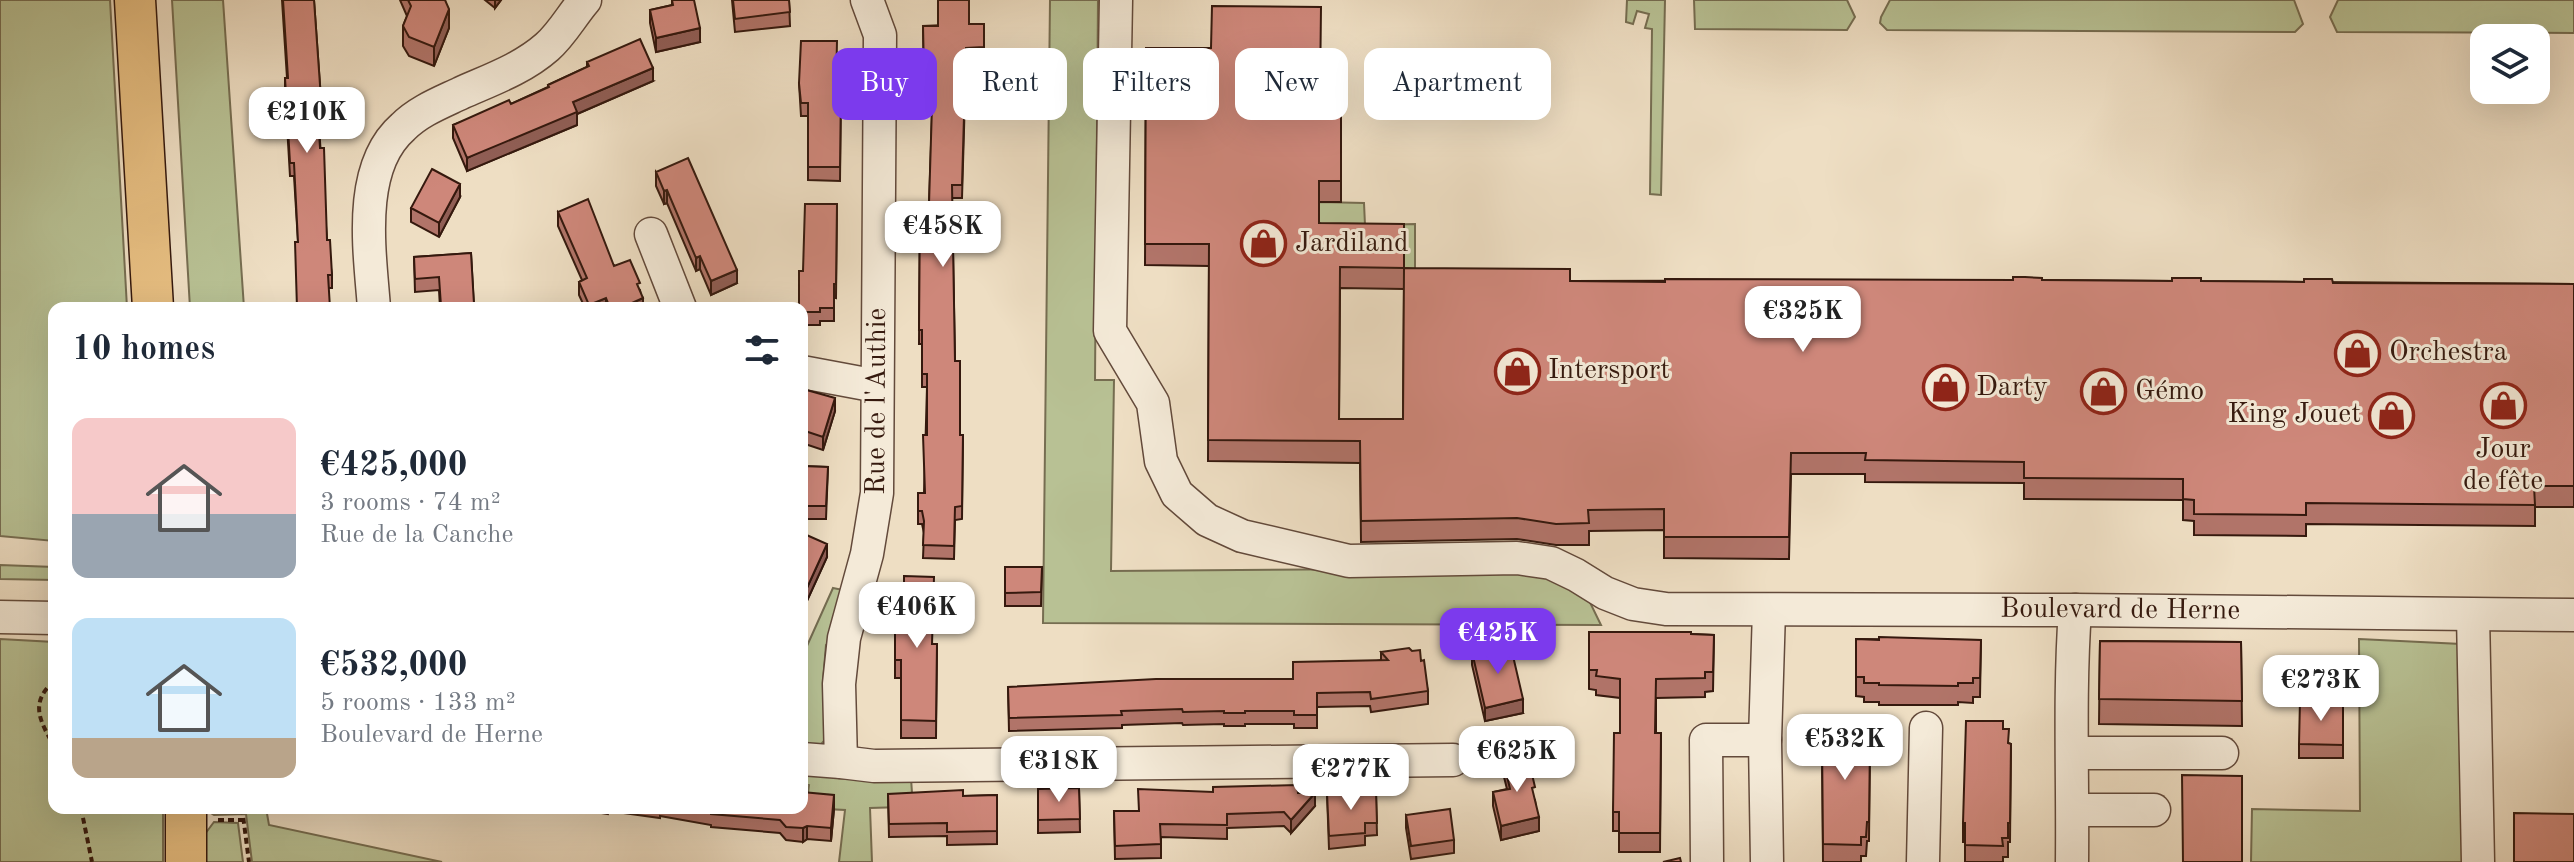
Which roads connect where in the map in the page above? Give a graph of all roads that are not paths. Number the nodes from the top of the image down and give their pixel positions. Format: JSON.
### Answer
{"nodes":[{"id":1,"x":135,"y":0,"type":"edge"},
{"id":2,"x":585,"y":0,"type":"edge"},
{"id":3,"x":867,"y":0,"type":"edge"},
{"id":4,"x":1116,"y":0,"type":"edge"},
{"id":5,"x":651,"y":234,"type":"dead end"},
{"id":6,"x":153,"y":302,"type":"edge"},
{"id":7,"x":374,"y":302,"type":"edge"},
{"id":8,"x":678,"y":302,"type":"edge"},
{"id":9,"x":808,"y":373,"type":"edge"},
{"id":10,"x":877,"y":386,"type":"junction"},
{"id":11,"x":1769,"y":610,"type":"junction"},
{"id":12,"x":2075,"y":610,"type":"junction"},
{"id":13,"x":2473,"y":615,"type":"junction"},
{"id":14,"x":2574,"y":615,"type":"edge"},
{"id":15,"x":0,"y":617,"type":"edge"},
{"id":16,"x":48,"y":618,"type":"edge"},
{"id":17,"x":1926,"y":728,"type":"dead end"},
{"id":18,"x":1765,"y":740,"type":"junction"},
{"id":19,"x":2073,"y":753,"type":"junction"},
{"id":20,"x":2222,"y":753,"type":"dead end"},
{"id":21,"x":808,"y":759,"type":"edge"},
{"id":22,"x":1453,"y":760,"type":"dead end"},
{"id":23,"x":841,"y":762,"type":"junction"},
{"id":24,"x":2073,"y":810,"type":"junction"},
{"id":25,"x":2154,"y":810,"type":"dead end"},
{"id":26,"x":186,"y":814,"type":"edge"},
{"id":27,"x":186,"y":862,"type":"edge"},
{"id":28,"x":1707,"y":862,"type":"edge"},
{"id":29,"x":1767,"y":862,"type":"edge"},
{"id":30,"x":1923,"y":862,"type":"edge"},
{"id":31,"x":2072,"y":862,"type":"edge"},
{"id":32,"x":2478,"y":862,"type":"edge"}],
"edges":[{"from":1,"to":6,"type":"main road"},
{"from":2,"to":7,"type":"street"},
{"from":3,"to":10,"type":"street","name":"Rue de l'Authie"},
{"from":4,"to":11,"type":"street","name":"Boulevard de Herne"},
{"from":5,"to":8,"type":"street"},
{"from":9,"to":10,"type":"street"},
{"from":10,"to":23,"type":"street","name":"Rue de l'Authie"},
{"from":11,"to":12,"type":"street","name":"Boulevard de Herne"},
{"from":11,"to":18,"type":"street"},
{"from":12,"to":13,"type":"street","name":"Boulevard de Herne"},
{"from":12,"to":19,"type":"street"},
{"from":13,"to":14,"type":"street","name":"Boulevard de Herne"},
{"from":13,"to":32,"type":"street"},
{"from":15,"to":16,"type":"street"},
{"from":17,"to":30,"type":"street"},
{"from":18,"to":28,"type":"street"},
{"from":18,"to":29,"type":"street"},
{"from":19,"to":20,"type":"street"},
{"from":19,"to":24,"type":"street"},
{"from":21,"to":23,"type":"street"},
{"from":22,"to":23,"type":"street"},
{"from":24,"to":25,"type":"street"},
{"from":24,"to":31,"type":"street"},
{"from":26,"to":27,"type":"main road"}]}
